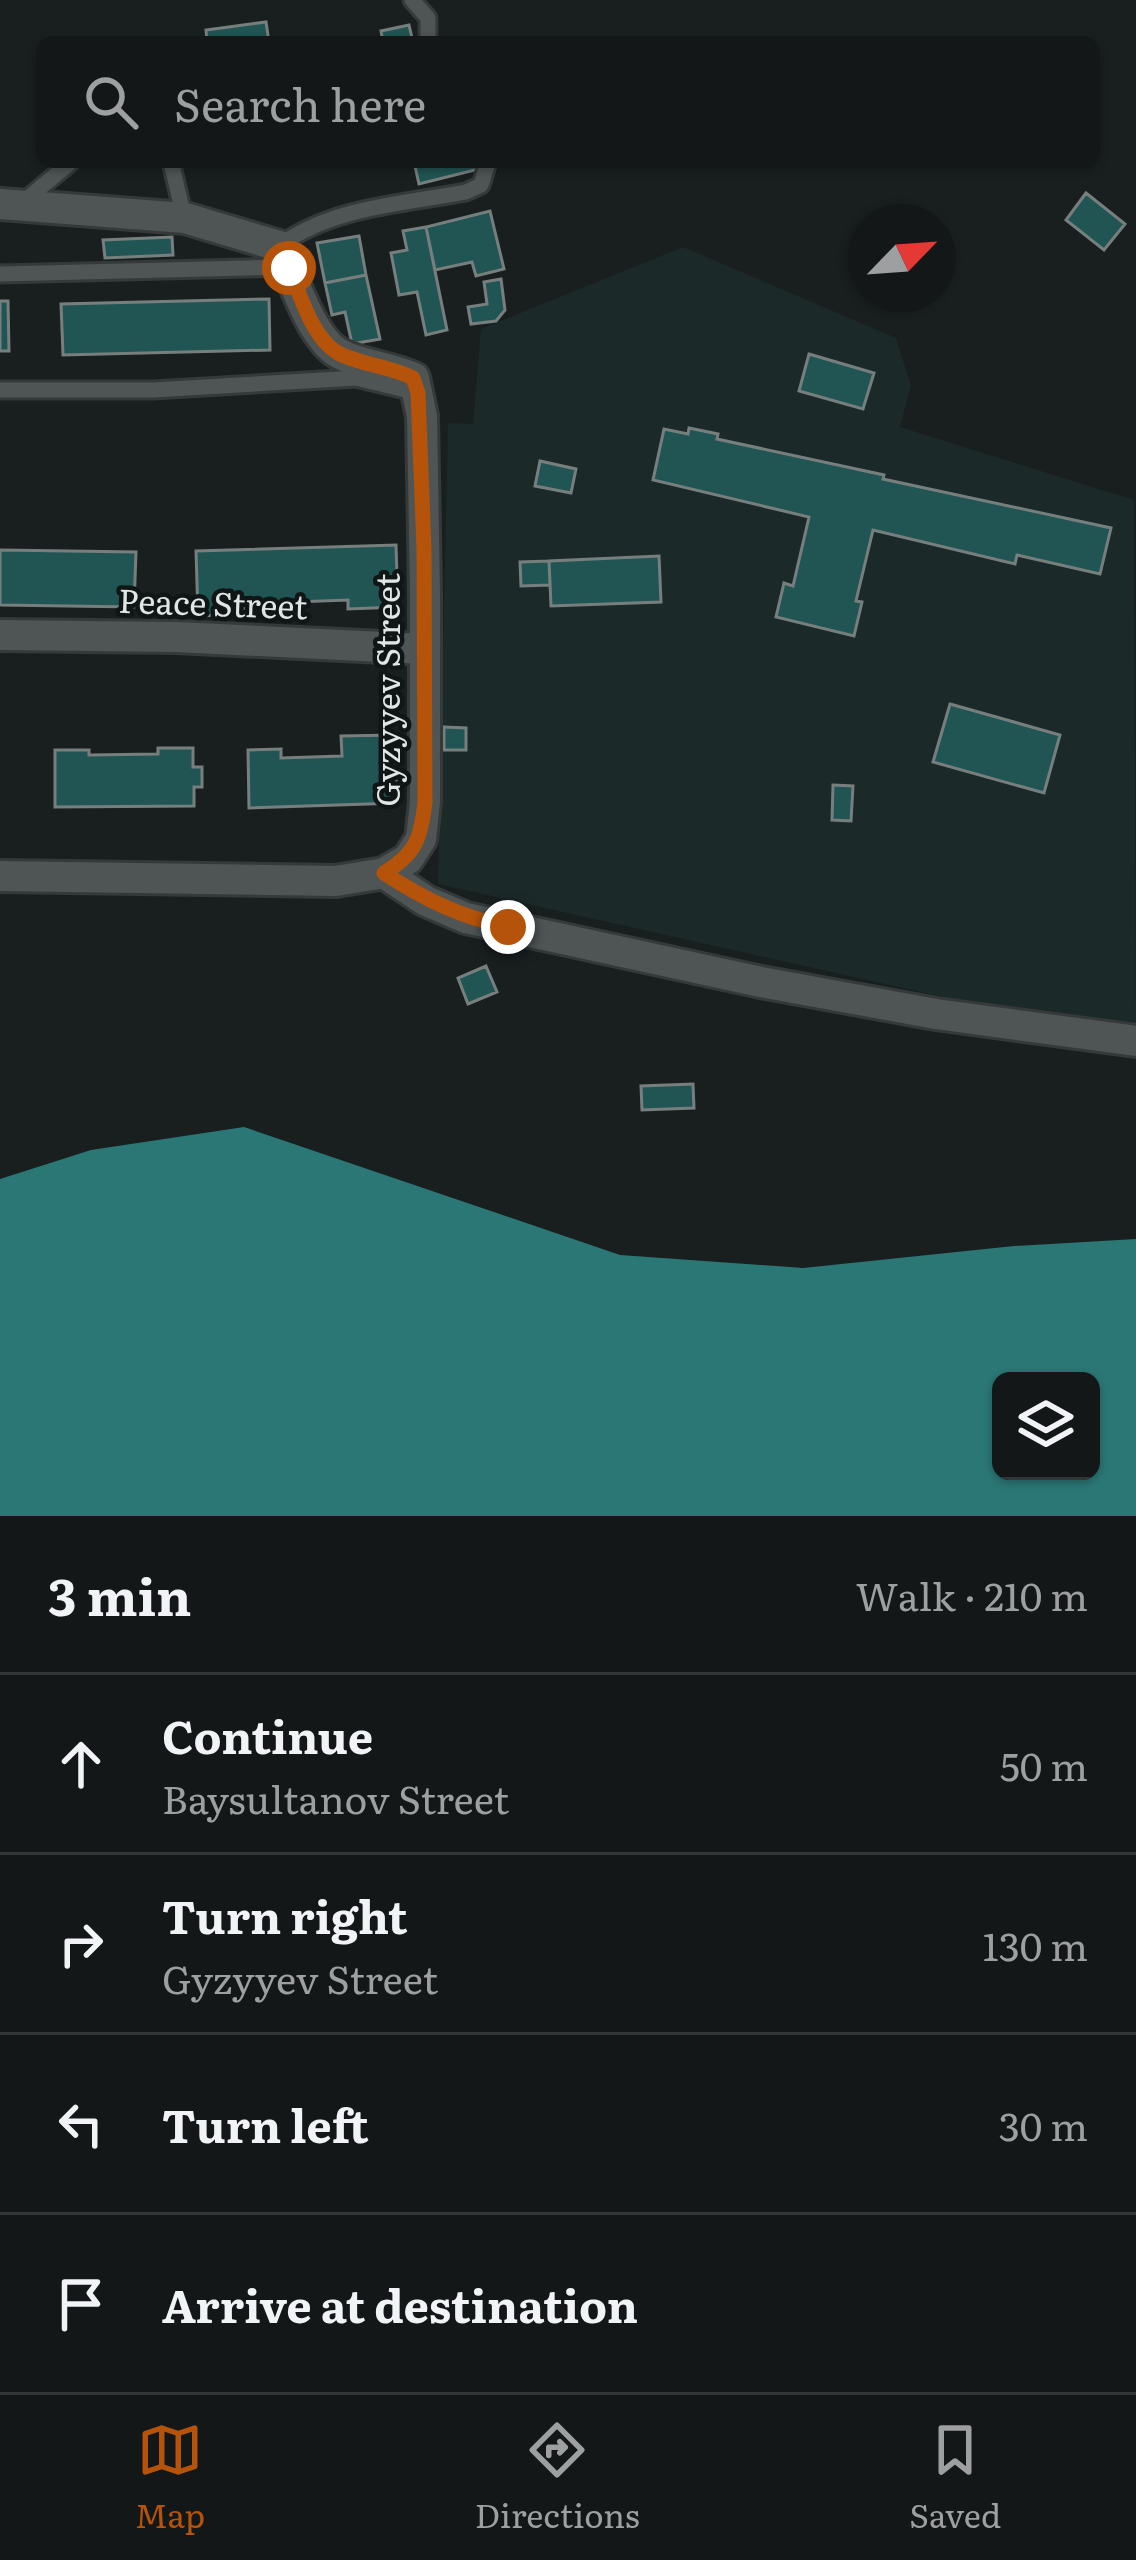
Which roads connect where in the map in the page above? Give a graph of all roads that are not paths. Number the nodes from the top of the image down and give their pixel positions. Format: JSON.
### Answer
{"nodes":[{"id":1,"x":412,"y":0,"type":"edge"},
{"id":2,"x":428,"y":36,"type":"edge"},
{"id":3,"x":62,"y":168,"type":"edge"},
{"id":4,"x":172,"y":168,"type":"edge"},
{"id":5,"x":486,"y":168,"type":"edge"},
{"id":6,"x":10,"y":204,"type":"edge"},
{"id":7,"x":184,"y":218,"type":"junction"},
{"id":8,"x":284,"y":257,"type":"junction"},
{"id":9,"x":0,"y":274,"type":"edge"},
{"id":10,"x":0,"y":390,"type":"edge"},
{"id":11,"x":418,"y":393,"type":"junction"},
{"id":12,"x":0,"y":635,"type":"edge"},
{"id":13,"x":424,"y":650,"type":"junction"},
{"id":14,"x":384,"y":873,"type":"junction"},
{"id":15,"x":0,"y":876,"type":"edge"},
{"id":16,"x":1136,"y":1042,"type":"edge"}],
"edges":[{"from":1,"to":2,"type":"lane"},
{"from":3,"to":6,"type":"lane"},
{"from":4,"to":7,"type":"lane"},
{"from":5,"to":8,"type":"lane"},
{"from":6,"to":7,"type":"street"},
{"from":7,"to":8,"type":"street"},
{"from":8,"to":9,"type":"lane"},
{"from":8,"to":11,"type":"street"},
{"from":10,"to":11,"type":"lane"},
{"from":11,"to":13,"type":"street","name":"Gyzyyev Street"},
{"from":12,"to":13,"type":"street","name":"Peace Street"},
{"from":13,"to":14,"type":"street","name":"Gyzyyev Street"},
{"from":14,"to":15,"type":"street"},
{"from":14,"to":16,"type":"street"}]}
